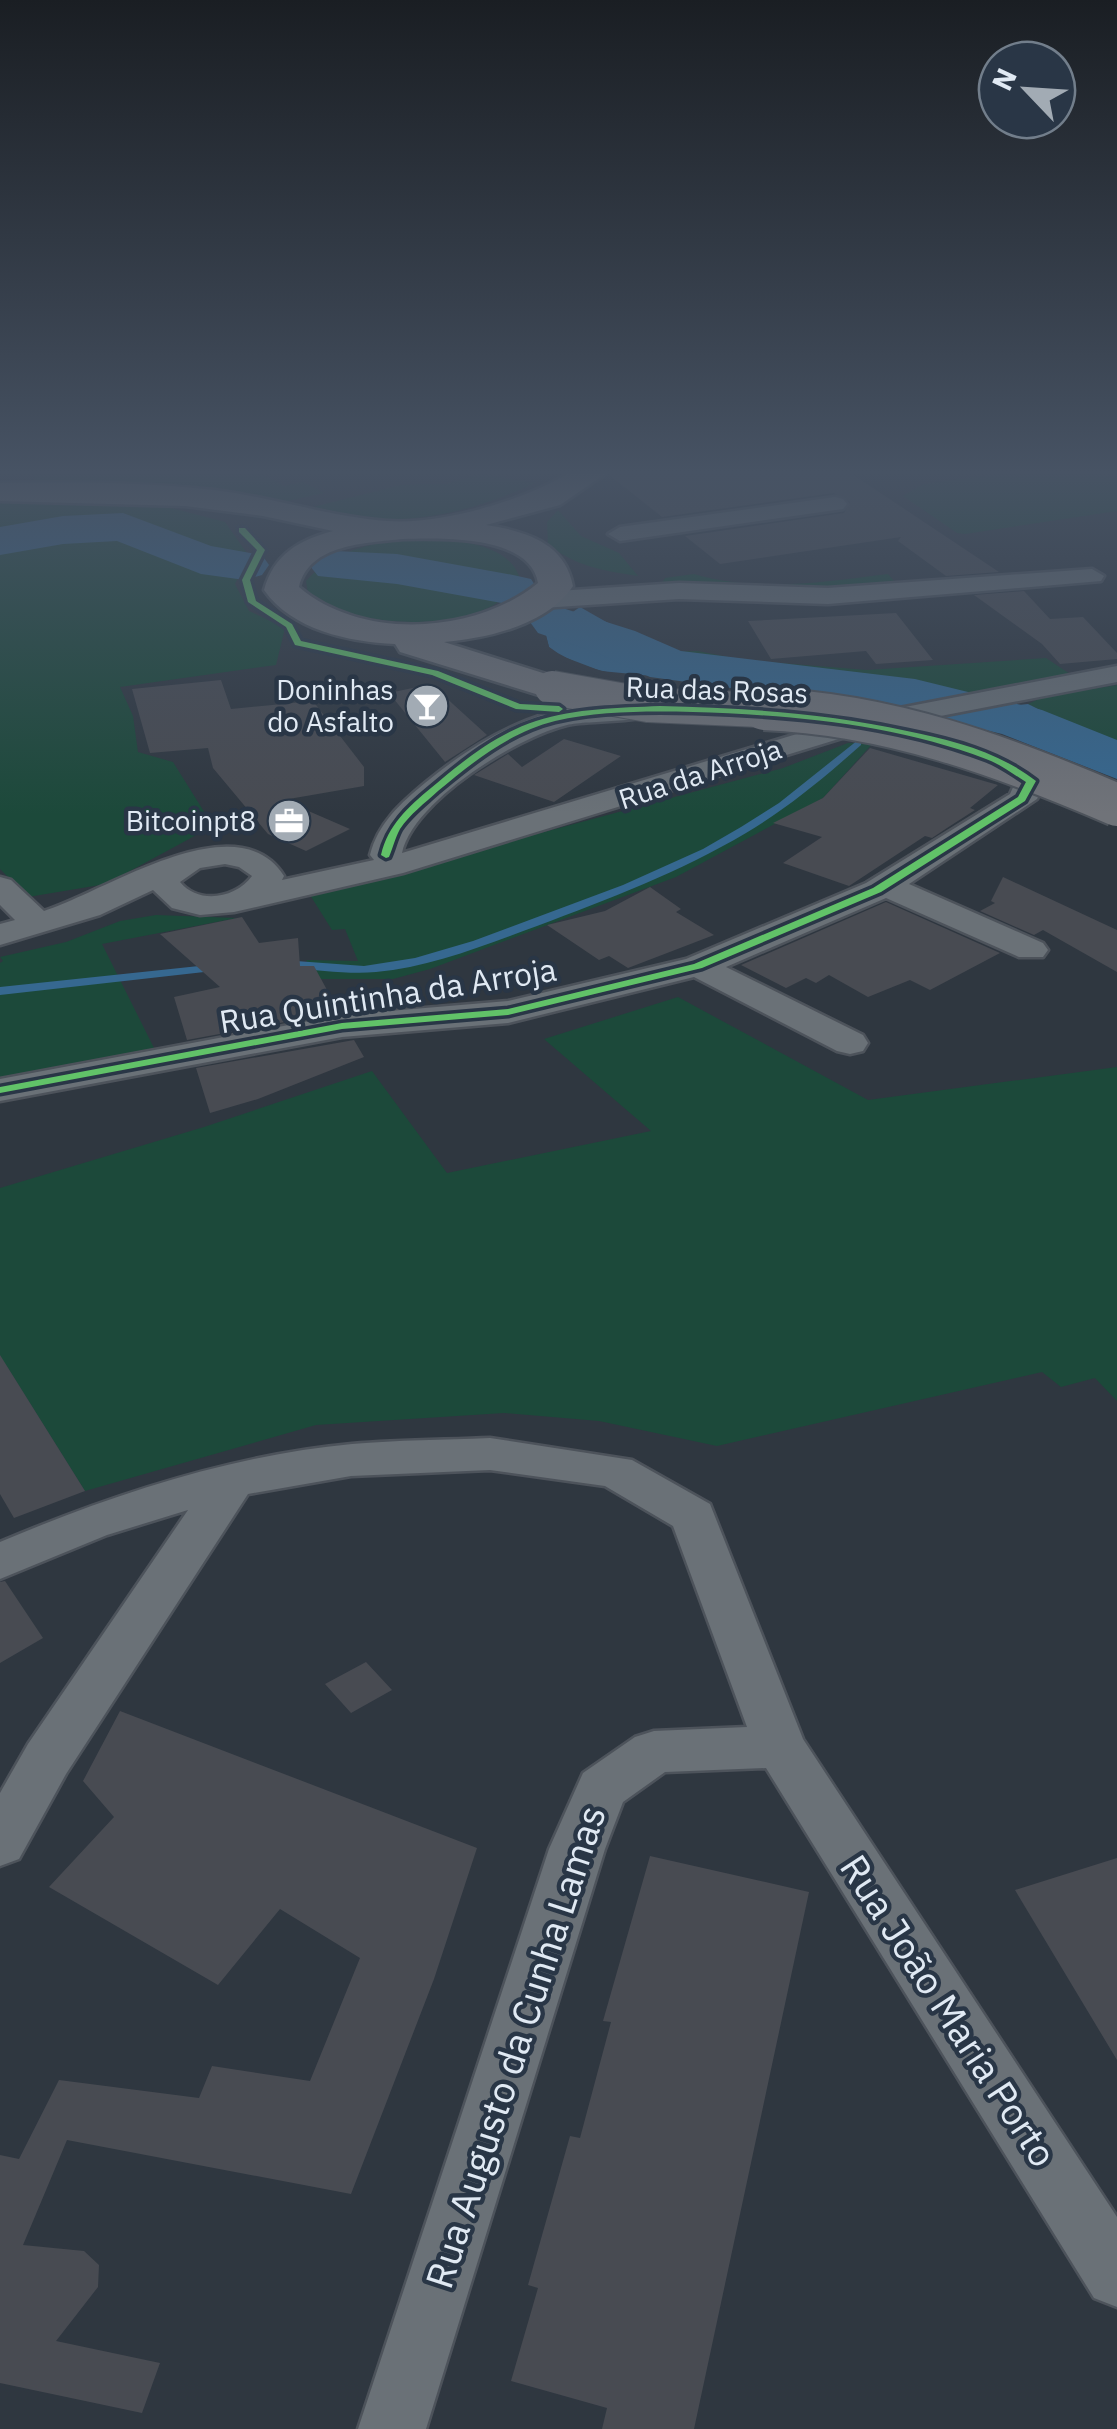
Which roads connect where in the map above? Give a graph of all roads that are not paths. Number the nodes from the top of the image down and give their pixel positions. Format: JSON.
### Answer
{"nodes":[{"id":1,"x":281,"y":587,"type":"edge"},
{"id":2,"x":555,"y":587,"type":"edge"},
{"id":3,"x":664,"y":587,"type":"edge"},
{"id":4,"x":942,"y":587,"type":"edge"},
{"id":5,"x":679,"y":591,"type":"junction"},
{"id":6,"x":352,"y":628,"type":"junction"},
{"id":7,"x":519,"y":634,"type":"junction"},
{"id":8,"x":1117,"y":674,"type":"edge"},
{"id":9,"x":870,"y":721,"type":"junction"},
{"id":10,"x":1117,"y":783,"type":"edge"},
{"id":11,"x":1117,"y":805,"type":"edge"},
{"id":12,"x":461,"y":844,"type":"junction"},
{"id":13,"x":241,"y":847,"type":"junction"},
{"id":14,"x":386,"y":855,"type":"junction"},
{"id":15,"x":185,"y":863,"type":"junction"},
{"id":16,"x":884,"y":885,"type":"junction"},
{"id":17,"x":0,"y":887,"type":"edge"},
{"id":18,"x":252,"y":896,"type":"junction"},
{"id":19,"x":197,"y":904,"type":"junction"},
{"id":20,"x":88,"y":908,"type":"junction"},
{"id":21,"x":38,"y":923,"type":"junction"},
{"id":22,"x":0,"y":935,"type":"edge"},
{"id":23,"x":1031,"y":950,"type":"dead end"},
{"id":24,"x":698,"y":966,"type":"junction"},
{"id":25,"x":850,"y":1043,"type":"dead end"},
{"id":26,"x":0,"y":1090,"type":"edge"},
{"id":27,"x":233,"y":1480,"type":"junction"},
{"id":28,"x":0,"y":1561,"type":"edge"},
{"id":29,"x":780,"y":1746,"type":"junction"},
{"id":30,"x":0,"y":1843,"type":"edge"},
{"id":31,"x":1117,"y":2275,"type":"edge"},
{"id":32,"x":392,"y":2429,"type":"edge"}],
"edges":[{"from":1,"to":6,"type":"main road"},
{"from":2,"to":7,"type":"main road"},
{"from":3,"to":5,"type":"street"},
{"from":4,"to":5,"type":"street"},
{"from":5,"to":7,"type":"street"},
{"from":6,"to":7,"type":"main road"},
{"from":6,"to":7,"type":"main road"},
{"from":7,"to":10,"type":"main road"},
{"from":7,"to":11,"type":"main road","bridge":true},
{"from":8,"to":9,"type":"street","name":"Rua da Arroja"},
{"from":9,"to":12,"type":"street","name":"Rua da Arroja"},
{"from":9,"to":14,"type":"street","name":"Rua das Rosas"},
{"from":9,"to":16,"type":"street","name":"Rua Quintinha da Arroja"},
{"from":12,"to":14,"type":"street","name":"Rua da Arroja"},
{"from":12,"to":18,"type":"street","name":"Rua da Arroja"},
{"from":13,"to":14,"type":"street","name":"Rua da Arroja"},
{"from":13,"to":15,"type":"street","name":"Rua da Arroja"},
{"from":13,"to":18,"type":"street"},
{"from":15,"to":19,"type":"street"},
{"from":15,"to":20,"type":"street"},
{"from":16,"to":23,"type":"street"},
{"from":16,"to":24,"type":"street","name":"Rua Quintinha da Arroja"},
{"from":17,"to":21,"type":"street"},
{"from":18,"to":19,"type":"street","name":"Rua da Arroja"},
{"from":19,"to":20,"type":"street"},
{"from":20,"to":21,"type":"street"},
{"from":21,"to":22,"type":"street"},
{"from":24,"to":25,"type":"street"},
{"from":24,"to":26,"type":"street","name":"Rua Quintinha da Arroja"},
{"from":27,"to":28,"type":"street","name":"Rua João Maria Porto"},
{"from":27,"to":29,"type":"street","name":"Rua João Maria Porto"},
{"from":27,"to":30,"type":"street"},
{"from":29,"to":31,"type":"street","name":"Rua João Maria Porto"},
{"from":29,"to":32,"type":"street","name":"Rua Augusto da Cunha Lamas"}]}
